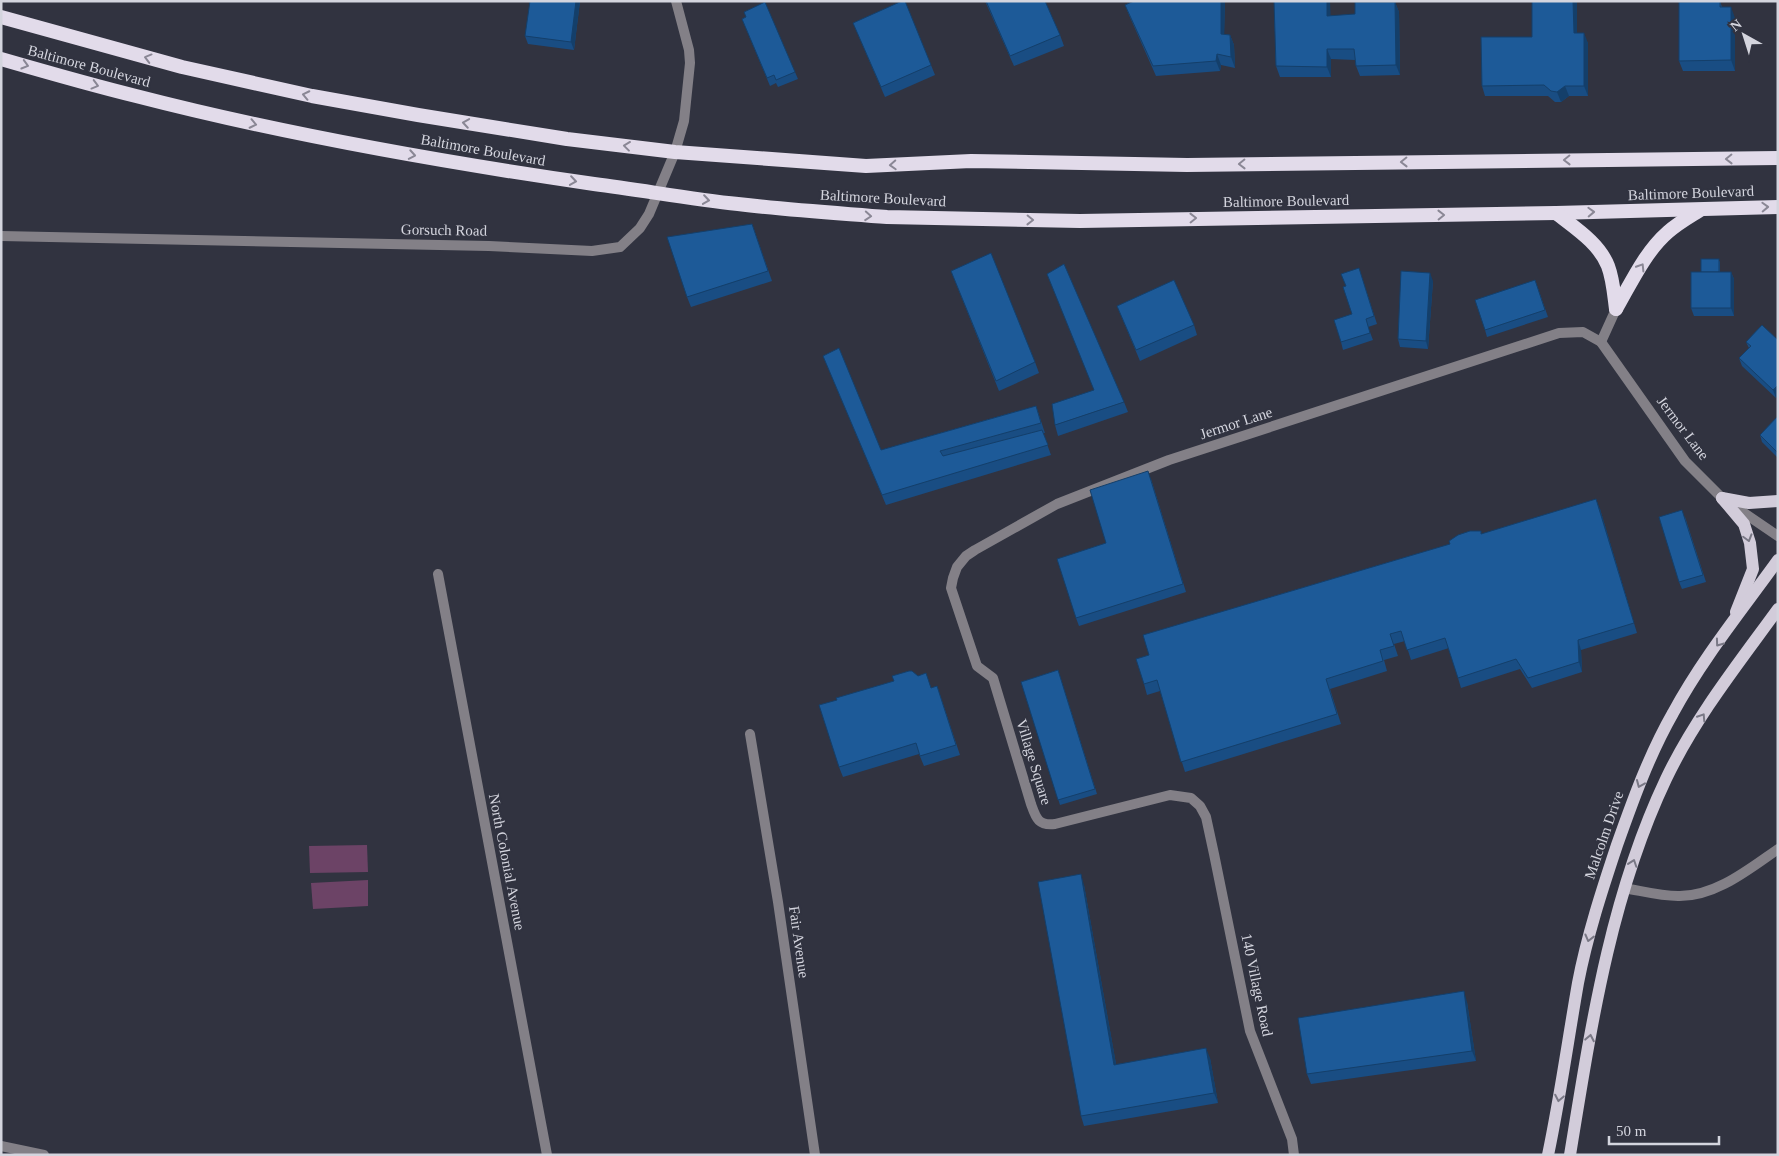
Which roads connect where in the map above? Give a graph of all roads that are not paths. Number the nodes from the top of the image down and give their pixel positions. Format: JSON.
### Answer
{"nodes":[{"id":1,"x":676,"y":1,"type":"edge"},
{"id":2,"x":1,"y":18,"type":"edge"},
{"id":3,"x":1,"y":59,"type":"edge"},
{"id":4,"x":675,"y":152,"type":"junction"},
{"id":5,"x":1778,"y":158,"type":"edge"},
{"id":6,"x":658,"y":193,"type":"junction"},
{"id":7,"x":1778,"y":207,"type":"edge"},
{"id":8,"x":1700,"y":209,"type":"junction"},
{"id":9,"x":1556,"y":213,"type":"junction"},
{"id":10,"x":1,"y":236,"type":"edge"},
{"id":11,"x":1616,"y":308,"type":"junction"},
{"id":12,"x":1601,"y":342,"type":"junction"},
{"id":13,"x":1722,"y":498,"type":"junction"},
{"id":14,"x":1778,"y":501,"type":"edge"},
{"id":15,"x":1778,"y":536,"type":"edge"},
{"id":16,"x":1778,"y":560,"type":"edge"},
{"id":17,"x":438,"y":574,"type":"dead end"},
{"id":18,"x":1778,"y":609,"type":"edge"},
{"id":19,"x":1732,"y":624,"type":"junction"},
{"id":20,"x":965,"y":630,"type":"joint"},
{"id":21,"x":750,"y":734,"type":"dead end"},
{"id":22,"x":1206,"y":817,"type":"joint"},
{"id":23,"x":1778,"y":849,"type":"edge"},
{"id":24,"x":1624,"y":888,"type":"junction"},
{"id":25,"x":1,"y":1146,"type":"edge"},
{"id":26,"x":44,"y":1155,"type":"edge"},
{"id":27,"x":547,"y":1155,"type":"edge"},
{"id":28,"x":816,"y":1155,"type":"edge"},
{"id":29,"x":1294,"y":1155,"type":"edge"},
{"id":30,"x":1548,"y":1155,"type":"edge"},
{"id":31,"x":1570,"y":1155,"type":"edge"}],
"edges":[{"from":1,"to":4,"type":"street","name":"Gorsuch Road"},
{"from":4,"to":2,"type":"highway","name":"Baltimore Boulevard","one_way":true},
{"from":3,"to":6,"type":"highway","name":"Baltimore Boulevard","one_way":true},
{"from":5,"to":4,"type":"highway","name":"Baltimore Boulevard","one_way":true},
{"from":4,"to":6,"type":"street","name":"Gorsuch Road"},
{"from":6,"to":9,"type":"highway","name":"Baltimore Boulevard","one_way":true},
{"from":6,"to":10,"type":"street","name":"Gorsuch Road"},
{"from":8,"to":7,"type":"highway","name":"Baltimore Boulevard","one_way":true},
{"from":9,"to":8,"type":"highway","name":"Baltimore Boulevard","one_way":true},
{"from":11,"to":8,"type":"highway","one_way":true},
{"from":9,"to":11,"type":"highway"},
{"from":11,"to":12,"type":"street"},
{"from":12,"to":13,"type":"street","name":"Jermor Lane"},
{"from":12,"to":20,"type":"street","name":"Jermor Lane"},
{"from":13,"to":14,"type":"main road"},
{"from":13,"to":15,"type":"street","name":"Jermor Lane"},
{"from":13,"to":19,"type":"main road","one_way":true},
{"from":16,"to":19,"type":"main road","name":"Malcolm Drive"},
{"from":17,"to":27,"type":"street","name":"North Colonial Avenue"},
{"from":24,"to":18,"type":"main road","one_way":true},
{"from":19,"to":30,"type":"main road","name":"Malcolm Drive","one_way":true},
{"from":20,"to":22,"type":"street","name":"Village Square"},
{"from":21,"to":28,"type":"street","name":"Fair Avenue"},
{"from":22,"to":29,"type":"street","name":"140 Village Road"},
{"from":23,"to":24,"type":"street"},
{"from":31,"to":24,"type":"main road","one_way":true},
{"from":25,"to":26,"type":"street"}]}
